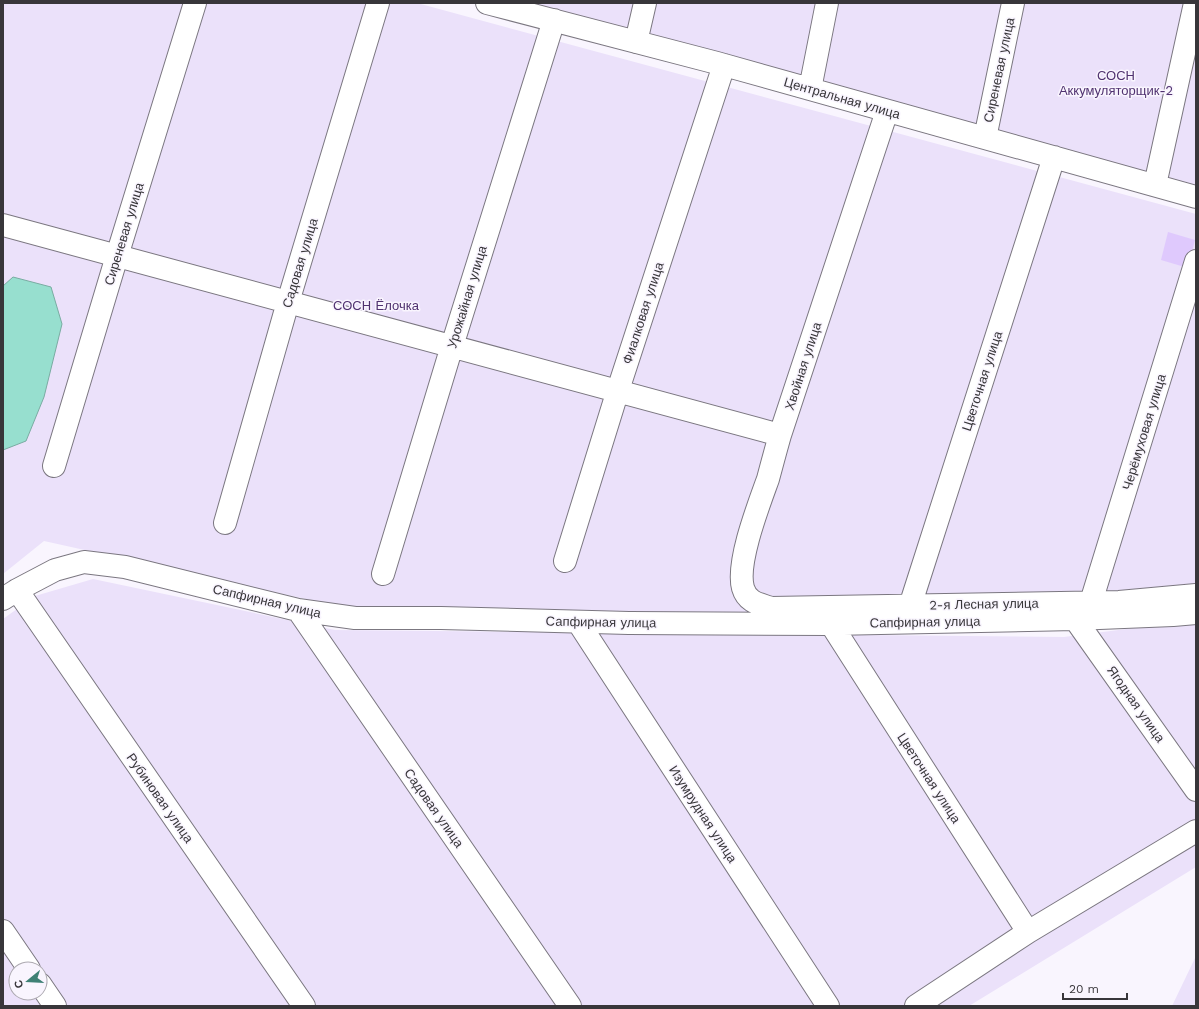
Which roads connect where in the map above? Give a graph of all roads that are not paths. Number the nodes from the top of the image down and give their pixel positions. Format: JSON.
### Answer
{"nodes":[{"id":1,"x":195,"y":3,"type":"edge"},
{"id":2,"x":378,"y":3,"type":"edge"},
{"id":3,"x":487,"y":3,"type":"edge"},
{"id":4,"x":645,"y":3,"type":"edge"},
{"id":5,"x":827,"y":3,"type":"edge"},
{"id":6,"x":1013,"y":3,"type":"edge"},
{"id":7,"x":1194,"y":3,"type":"edge"},
{"id":8,"x":554,"y":20,"type":"junction"},
{"id":9,"x":636,"y":42,"type":"junction"},
{"id":10,"x":724,"y":65,"type":"junction"},
{"id":11,"x":810,"y":89,"type":"junction"},
{"id":12,"x":888,"y":111,"type":"junction"},
{"id":13,"x":985,"y":138,"type":"junction"},
{"id":14,"x":1054,"y":157,"type":"junction"},
{"id":15,"x":1155,"y":185,"type":"junction"},
{"id":16,"x":1196,"y":197,"type":"edge"},
{"id":17,"x":3,"y":225,"type":"edge"},
{"id":18,"x":117,"y":256,"type":"junction"},
{"id":19,"x":1196,"y":261,"type":"edge"},
{"id":20,"x":288,"y":302,"type":"junction"},
{"id":21,"x":452,"y":346,"type":"junction"},
{"id":22,"x":618,"y":390,"type":"junction"},
{"id":23,"x":780,"y":434,"type":"junction"},
{"id":24,"x":54,"y":466,"type":"dead end"},
{"id":25,"x":225,"y":523,"type":"dead end"},
{"id":26,"x":566,"y":561,"type":"dead end"},
{"id":27,"x":382,"y":574,"type":"dead end"},
{"id":28,"x":10,"y":594,"type":"edge"},
{"id":29,"x":1196,"y":594,"type":"edge"},
{"id":30,"x":1091,"y":602,"type":"junction"},
{"id":31,"x":910,"y":606,"type":"junction"},
{"id":32,"x":771,"y":608,"type":"joint"},
{"id":33,"x":298,"y":610,"type":"junction"},
{"id":34,"x":1196,"y":613,"type":"edge"},
{"id":35,"x":1075,"y":619,"type":"junction"},
{"id":36,"x":578,"y":622,"type":"junction"},
{"id":37,"x":830,"y":624,"type":"junction"},
{"id":38,"x":1196,"y":790,"type":"edge"},
{"id":39,"x":1196,"y":831,"type":"edge"},
{"id":40,"x":3,"y":931,"type":"edge"},
{"id":41,"x":1028,"y":932,"type":"junction"},
{"id":42,"x":24,"y":961,"type":"edge"},
{"id":43,"x":48,"y":996,"type":"edge"},
{"id":44,"x":55,"y":1006,"type":"edge"},
{"id":45,"x":304,"y":1006,"type":"edge"},
{"id":46,"x":570,"y":1006,"type":"edge"},
{"id":47,"x":828,"y":1006,"type":"edge"},
{"id":48,"x":916,"y":1006,"type":"edge"}],
"edges":[{"from":1,"to":18,"type":"street","name":"Сиреневая улица"},
{"from":2,"to":20,"type":"street","name":"Садовая улица"},
{"from":3,"to":8,"type":"street","name":"Центральная улица"},
{"from":4,"to":9,"type":"street"},
{"from":5,"to":11,"type":"street"},
{"from":6,"to":13,"type":"street","name":"Сиреневая улица"},
{"from":7,"to":15,"type":"street"},
{"from":8,"to":9,"type":"street","name":"Центральная улица"},
{"from":8,"to":21,"type":"street","name":"Урожайная улица"},
{"from":9,"to":10,"type":"street","name":"Центральная улица"},
{"from":10,"to":11,"type":"street","name":"Центральная улица"},
{"from":10,"to":22,"type":"street","name":"Фиалковая улица"},
{"from":11,"to":12,"type":"street","name":"Центральная улица"},
{"from":12,"to":13,"type":"street","name":"Центральная улица"},
{"from":12,"to":23,"type":"street","name":"Хвойная улица"},
{"from":13,"to":14,"type":"street","name":"Центральная улица"},
{"from":14,"to":15,"type":"street","name":"Центральная улица"},
{"from":14,"to":31,"type":"street","name":"Цветочная улица"},
{"from":15,"to":16,"type":"street","name":"Центральная улица"},
{"from":17,"to":18,"type":"street"},
{"from":18,"to":20,"type":"street"},
{"from":18,"to":24,"type":"street","name":"Сиреневая улица"},
{"from":19,"to":30,"type":"street","name":"Черёмуховая улица"},
{"from":20,"to":21,"type":"street"},
{"from":20,"to":25,"type":"street","name":"Садовая улица"},
{"from":21,"to":22,"type":"street"},
{"from":21,"to":27,"type":"street","name":"Урожайная улица"},
{"from":22,"to":23,"type":"street"},
{"from":22,"to":26,"type":"street","name":"Фиалковая улица"},
{"from":23,"to":32,"type":"street","name":"Хвойная улица"},
{"from":28,"to":33,"type":"street","name":"Сапфирная улица"},
{"from":28,"to":45,"type":"street","name":"Рубиновая улица"},
{"from":29,"to":30,"type":"street","name":"2-я Лесная улица"},
{"from":30,"to":31,"type":"street","name":"2-я Лесная улица"},
{"from":31,"to":32,"type":"street","name":"2-я Лесная улица"},
{"from":33,"to":36,"type":"street","name":"Сапфирная улица"},
{"from":33,"to":46,"type":"street","name":"Садовая улица"},
{"from":34,"to":35,"type":"street","name":"Сапфирная улица"},
{"from":35,"to":37,"type":"street","name":"Сапфирная улица"},
{"from":35,"to":38,"type":"street","name":"Ягодная улица"},
{"from":36,"to":37,"type":"street","name":"Сапфирная улица"},
{"from":36,"to":47,"type":"street","name":"Изумрудная улица"},
{"from":37,"to":41,"type":"street","name":"Цветочная улица"},
{"from":39,"to":41,"type":"street"},
{"from":40,"to":42,"type":"street"},
{"from":41,"to":48,"type":"street"},
{"from":43,"to":44,"type":"street"}]}
